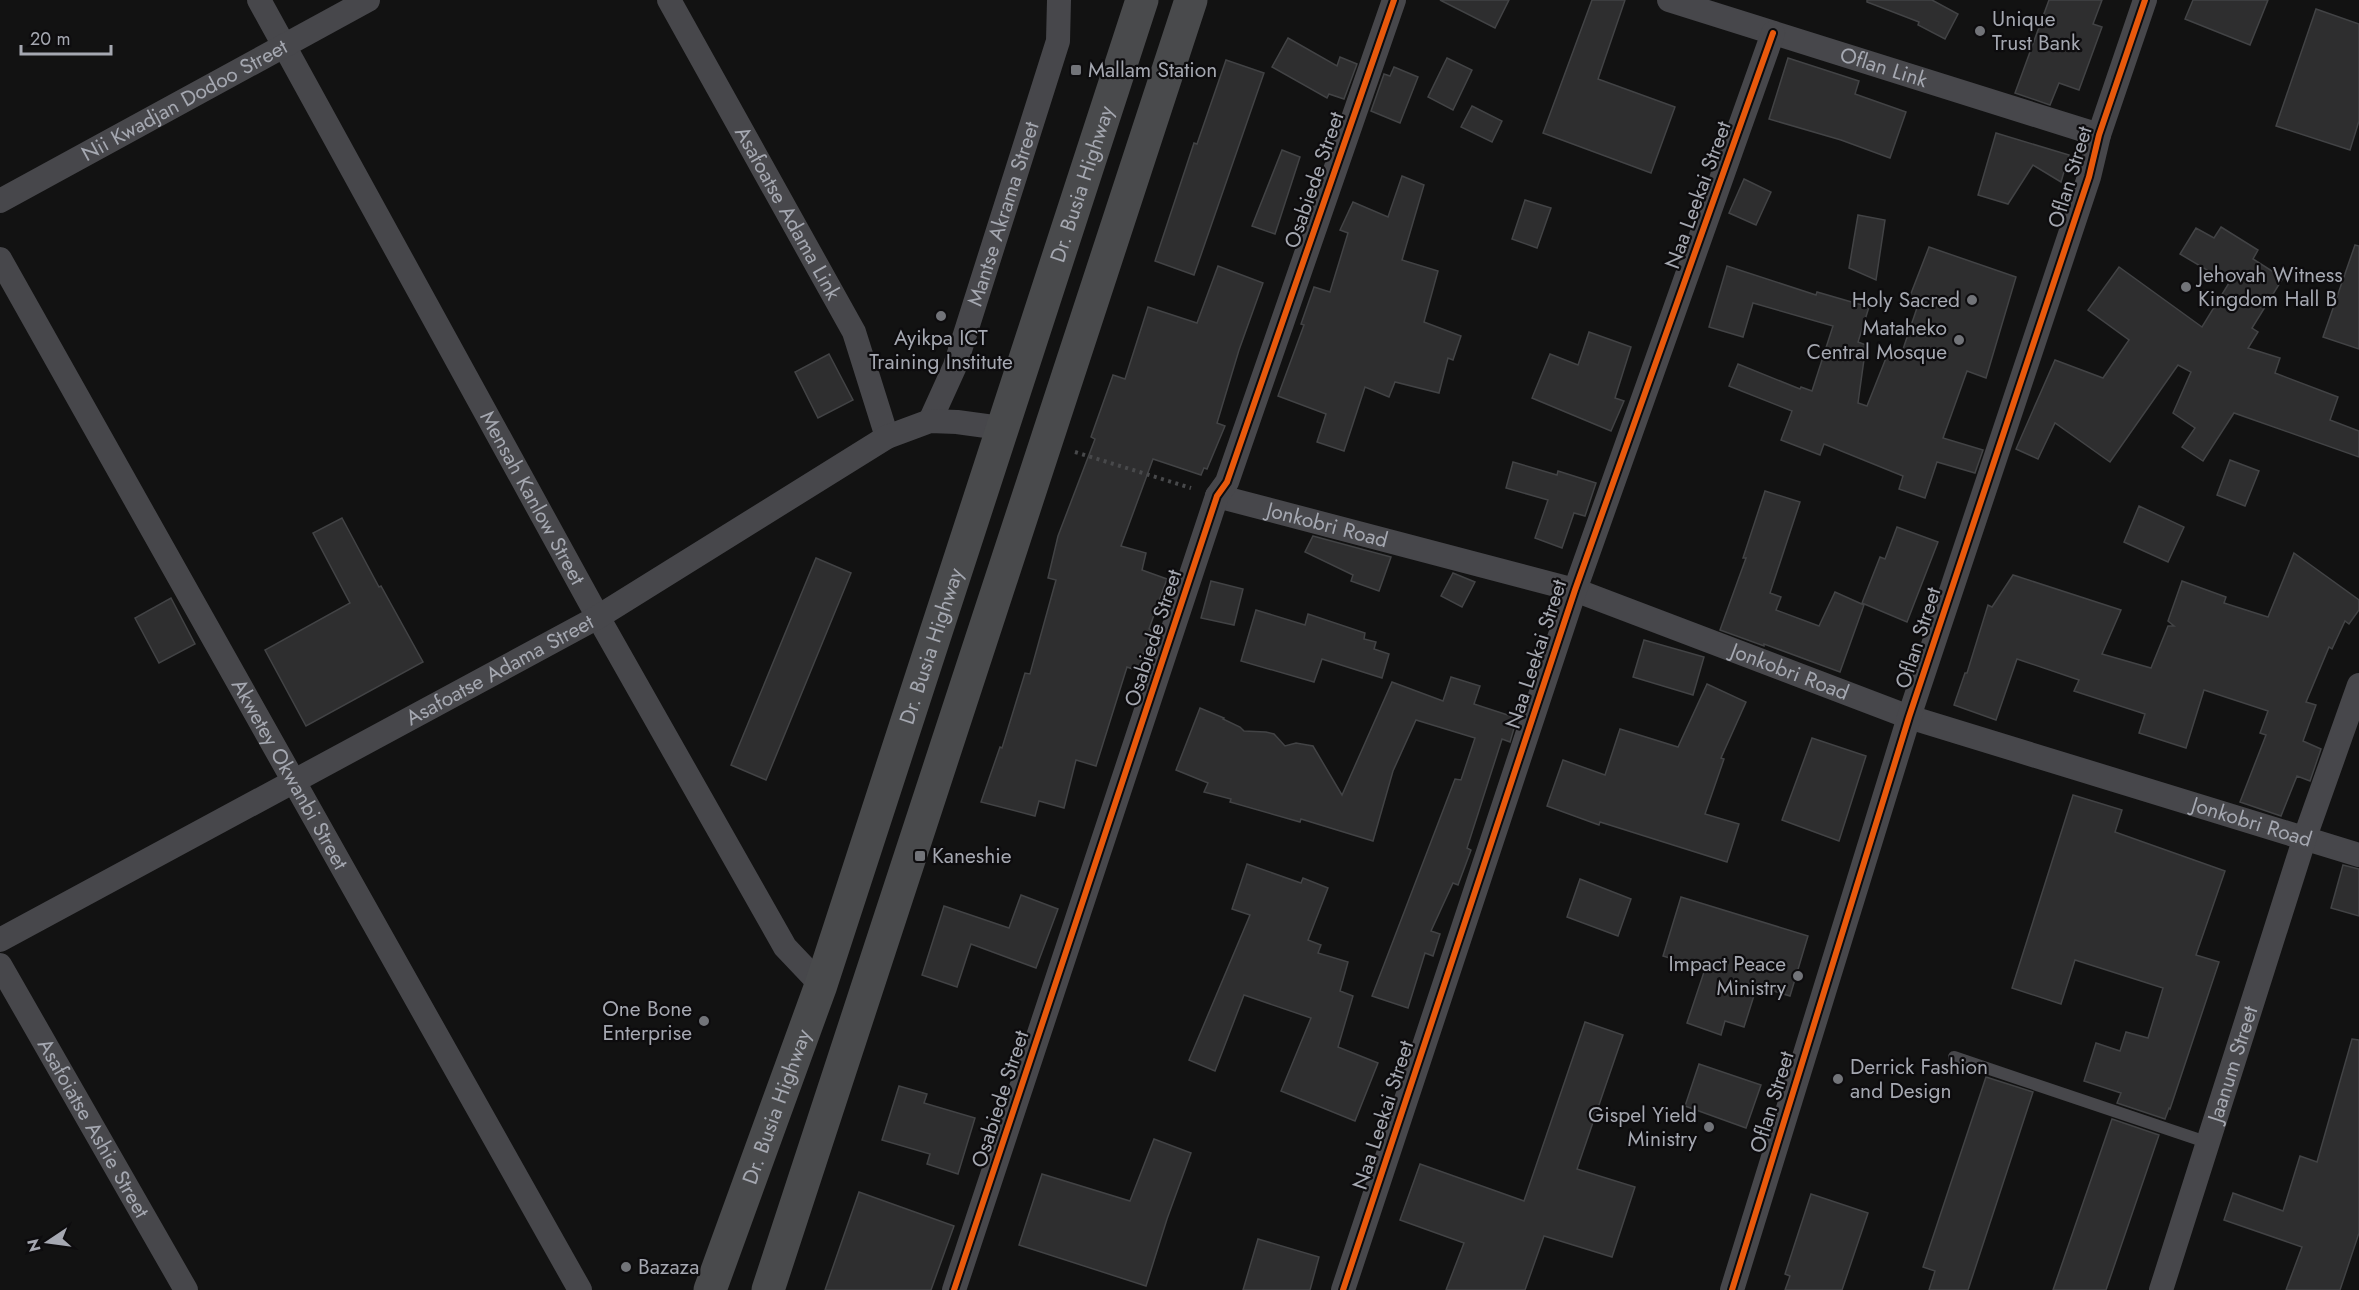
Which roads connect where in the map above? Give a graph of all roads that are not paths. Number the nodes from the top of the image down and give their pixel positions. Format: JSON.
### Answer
{"nodes":[{"id":1,"x":260,"y":0,"type":"edge"},
{"id":2,"x":368,"y":0,"type":"edge"},
{"id":3,"x":669,"y":0,"type":"edge"},
{"id":4,"x":1059,"y":0,"type":"edge"},
{"id":5,"x":1142,"y":0,"type":"edge"},
{"id":6,"x":1191,"y":0,"type":"edge"},
{"id":7,"x":1394,"y":0,"type":"edge"},
{"id":8,"x":1669,"y":0,"type":"edge"},
{"id":9,"x":2145,"y":0,"type":"edge"},
{"id":10,"x":1773,"y":33,"type":"junction"},
{"id":11,"x":283,"y":44,"type":"junction"},
{"id":12,"x":2099,"y":135,"type":"junction"},
{"id":13,"x":0,"y":201,"type":"edge"},
{"id":14,"x":0,"y":259,"type":"edge"},
{"id":15,"x":930,"y":421,"type":"junction"},
{"id":16,"x":1001,"y":428,"type":"junction"},
{"id":17,"x":887,"y":437,"type":"junction"},
{"id":18,"x":1217,"y":496,"type":"junction"},
{"id":19,"x":1575,"y":590,"type":"junction"},
{"id":20,"x":598,"y":617,"type":"junction"},
{"id":21,"x":2359,"y":685,"type":"edge"},
{"id":22,"x":1909,"y":717,"type":"junction"},
{"id":23,"x":293,"y":780,"type":"junction"},
{"id":24,"x":2305,"y":837,"type":"junction"},
{"id":25,"x":2359,"y":855,"type":"edge"},
{"id":26,"x":0,"y":940,"type":"edge"},
{"id":27,"x":0,"y":965,"type":"edge"},
{"id":28,"x":821,"y":985,"type":"junction"},
{"id":29,"x":1954,"y":1057,"type":"dead end"},
{"id":30,"x":2209,"y":1143,"type":"junction"},
{"id":31,"x":186,"y":1290,"type":"edge"},
{"id":32,"x":580,"y":1290,"type":"edge"},
{"id":33,"x":710,"y":1290,"type":"edge"},
{"id":34,"x":768,"y":1290,"type":"edge"},
{"id":35,"x":954,"y":1290,"type":"edge"},
{"id":36,"x":1343,"y":1290,"type":"edge"},
{"id":37,"x":1732,"y":1290,"type":"edge"},
{"id":38,"x":2161,"y":1290,"type":"edge"}],
"edges":[{"from":1,"to":11,"type":"street","name":"Mensah Kanlow Street"},
{"from":2,"to":11,"type":"street","name":"Nii Kwadjan Dodoo Street"},
{"from":3,"to":17,"type":"street","name":"Asafoatse Adama Link"},
{"from":4,"to":15,"type":"street","name":"Mantse Akrama Street"},
{"from":5,"to":16,"type":"highway","name":"Dr. Busia Highway"},
{"from":6,"to":34,"type":"highway"},
{"from":7,"to":18,"type":"street","name":"Osabiede Street"},
{"from":8,"to":10,"type":"street","name":"Oflan Link"},
{"from":9,"to":12,"type":"street","name":"Oflan Street"},
{"from":10,"to":12,"type":"street","name":"Oflan Link"},
{"from":10,"to":19,"type":"street","name":"Naa Leekai Street"},
{"from":11,"to":13,"type":"street","name":"Nii Kwadjan Dodoo Street"},
{"from":11,"to":20,"type":"street","name":"Mensah Kanlow Street"},
{"from":12,"to":22,"type":"street","name":"Oflan Street"},
{"from":14,"to":23,"type":"street","name":"Akwetey Okwanbi Street"},
{"from":15,"to":16,"type":"street","name":"Asafoatse Adama Street"},
{"from":15,"to":17,"type":"street","name":"Asafoatse Adama Street"},
{"from":16,"to":28,"type":"highway","name":"Dr. Busia Highway"},
{"from":17,"to":20,"type":"street","name":"Asafoatse Adama Street"},
{"from":18,"to":19,"type":"street","name":"Jonkobri Road"},
{"from":18,"to":35,"type":"street","name":"Osabiede Street"},
{"from":19,"to":22,"type":"street","name":"Jonkobri Road"},
{"from":19,"to":36,"type":"street","name":"Naa Leekai Street"},
{"from":20,"to":23,"type":"street","name":"Asafoatse Adama Street"},
{"from":20,"to":28,"type":"street","name":"Mensah Kanlow Street"},
{"from":21,"to":24,"type":"street","name":"Jaanum Street"},
{"from":22,"to":24,"type":"street","name":"Jonkobri Road"},
{"from":22,"to":37,"type":"street","name":"Oflan Street"},
{"from":23,"to":26,"type":"street","name":"Asafoatse Adama Street"},
{"from":23,"to":32,"type":"street","name":"Akwetey Okwanbi Street"},
{"from":24,"to":25,"type":"street","name":"Jonkobri Road"},
{"from":24,"to":30,"type":"street","name":"Jaanum Street"},
{"from":27,"to":31,"type":"street","name":"Asafoiatse Ashie Street"},
{"from":28,"to":33,"type":"highway","name":"Dr. Busia Highway"},
{"from":29,"to":30,"type":"lane"},
{"from":30,"to":38,"type":"street","name":"Jaanum Street"}]}
